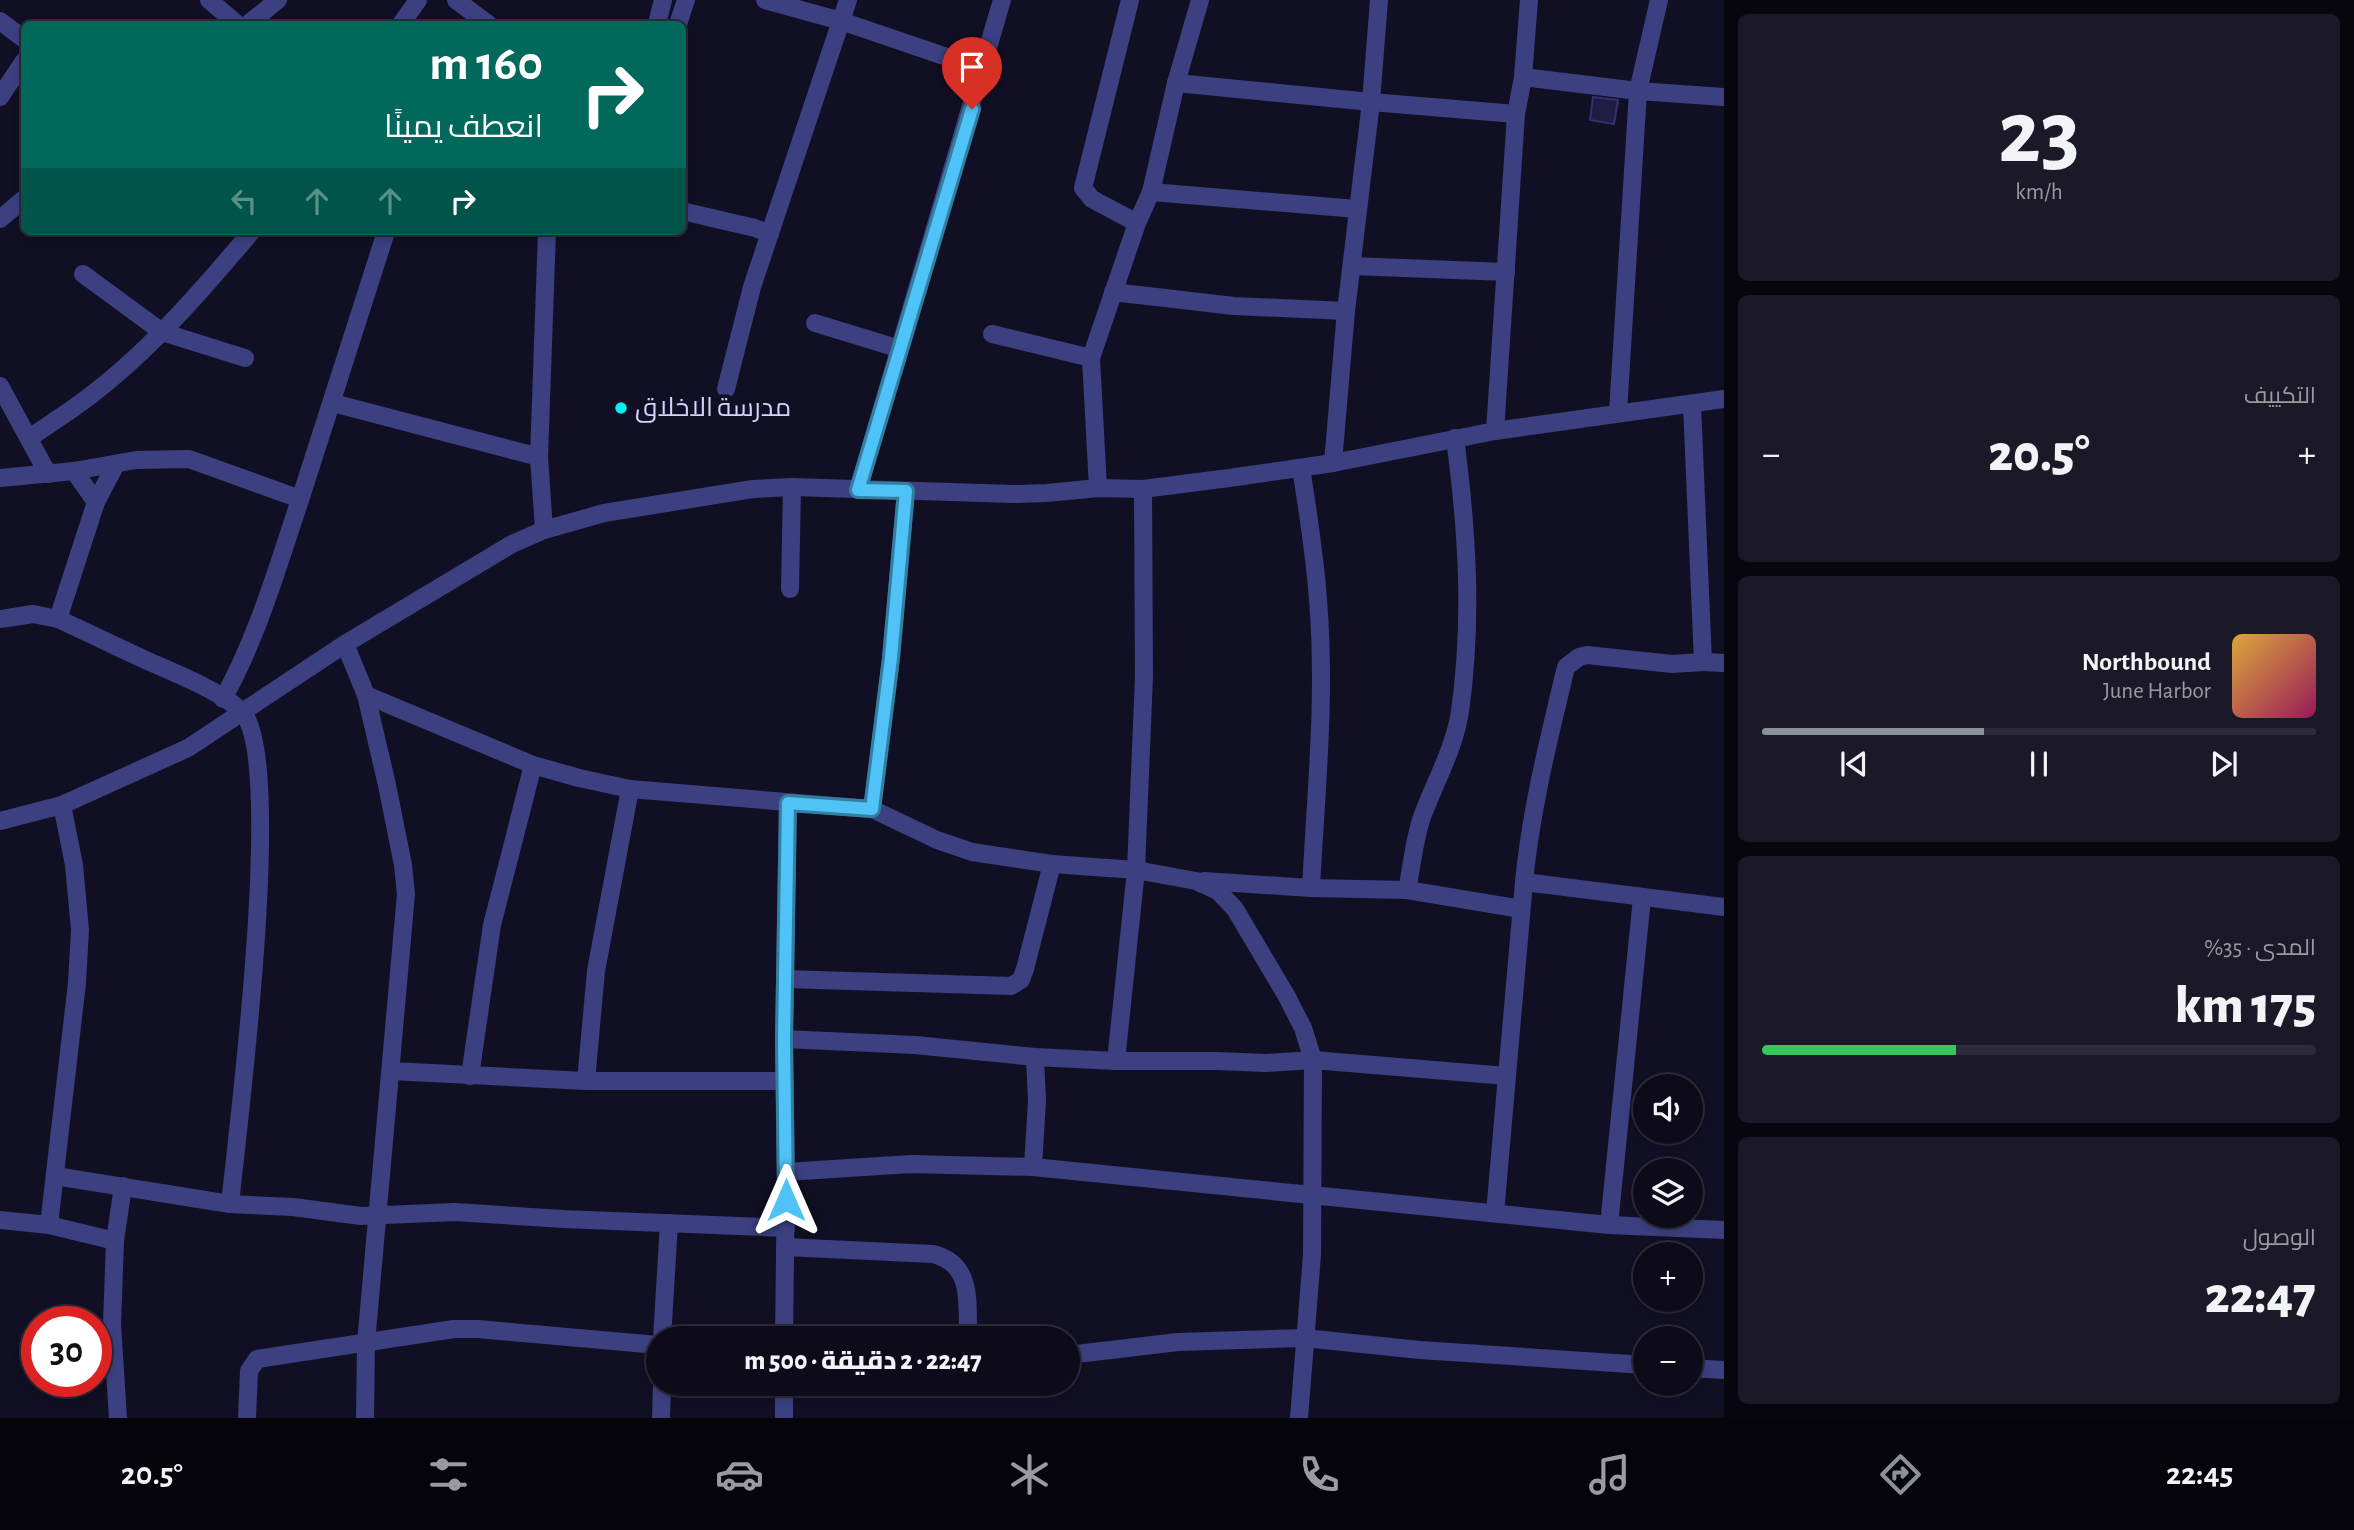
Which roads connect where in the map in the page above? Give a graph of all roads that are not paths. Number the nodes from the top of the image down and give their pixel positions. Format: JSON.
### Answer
{"nodes":[{"id":1,"x":209,"y":0,"type":"edge"},
{"id":2,"x":278,"y":0,"type":"edge"},
{"id":3,"x":418,"y":0,"type":"edge"},
{"id":4,"x":456,"y":0,"type":"edge"},
{"id":5,"x":663,"y":0,"type":"edge"},
{"id":6,"x":686,"y":0,"type":"edge"},
{"id":7,"x":765,"y":0,"type":"edge"},
{"id":8,"x":848,"y":0,"type":"edge"},
{"id":9,"x":1002,"y":0,"type":"edge"},
{"id":10,"x":1130,"y":0,"type":"edge"},
{"id":11,"x":1200,"y":0,"type":"edge"},
{"id":12,"x":1379,"y":0,"type":"edge"},
{"id":13,"x":1529,"y":0,"type":"edge"},
{"id":14,"x":1659,"y":0,"type":"edge"},
{"id":15,"x":0,"y":21,"type":"edge"},
{"id":16,"x":234,"y":21,"type":"edge"},
{"id":17,"x":251,"y":21,"type":"edge"},
{"id":18,"x":403,"y":21,"type":"edge"},
{"id":19,"x":484,"y":21,"type":"edge"},
{"id":20,"x":658,"y":21,"type":"edge"},
{"id":21,"x":679,"y":21,"type":"edge"},
{"id":22,"x":841,"y":21,"type":"junction"},
{"id":23,"x":21,"y":37,"type":"edge"},
{"id":24,"x":21,"y":66,"type":"edge"},
{"id":25,"x":982,"y":69,"type":"junction"},
{"id":26,"x":1523,"y":77,"type":"junction"},
{"id":27,"x":1176,"y":83,"type":"junction"},
{"id":28,"x":1638,"y":91,"type":"junction"},
{"id":29,"x":0,"y":97,"type":"edge"},
{"id":30,"x":1724,"y":97,"type":"edge"},
{"id":31,"x":1371,"y":103,"type":"junction"},
{"id":32,"x":1516,"y":114,"type":"junction"},
{"id":33,"x":1151,"y":192,"type":"junction"},
{"id":34,"x":21,"y":202,"type":"edge"},
{"id":35,"x":1357,"y":209,"type":"junction"},
{"id":36,"x":686,"y":212,"type":"edge"},
{"id":37,"x":0,"y":219,"type":"edge"},
{"id":38,"x":1137,"y":223,"type":"junction"},
{"id":39,"x":770,"y":234,"type":"junction"},
{"id":40,"x":249,"y":235,"type":"edge"},
{"id":41,"x":385,"y":235,"type":"edge"},
{"id":42,"x":547,"y":235,"type":"edge"},
{"id":43,"x":1352,"y":266,"type":"junction"},
{"id":44,"x":1506,"y":272,"type":"junction"},
{"id":45,"x":82,"y":274,"type":"dead end"},
{"id":46,"x":1113,"y":292,"type":"junction"},
{"id":47,"x":1346,"y":311,"type":"junction"},
{"id":48,"x":816,"y":323,"type":"dead end"},
{"id":49,"x":162,"y":332,"type":"junction"},
{"id":50,"x":992,"y":334,"type":"dead end"},
{"id":51,"x":900,"y":349,"type":"junction"},
{"id":52,"x":245,"y":358,"type":"dead end"},
{"id":53,"x":1091,"y":358,"type":"junction"},
{"id":54,"x":0,"y":386,"type":"edge"},
{"id":55,"x":726,"y":389,"type":"dead end"},
{"id":56,"x":1724,"y":399,"type":"edge"},
{"id":57,"x":332,"y":403,"type":"junction"},
{"id":58,"x":1692,"y":405,"type":"junction"},
{"id":59,"x":1618,"y":412,"type":"junction"},
{"id":60,"x":1495,"y":430,"type":"junction"},
{"id":61,"x":29,"y":438,"type":"junction"},
{"id":62,"x":1455,"y":438,"type":"junction"},
{"id":63,"x":539,"y":457,"type":"junction"},
{"id":64,"x":1333,"y":463,"type":"junction"},
{"id":65,"x":116,"y":464,"type":"junction"},
{"id":66,"x":1301,"y":468,"type":"junction"},
{"id":67,"x":74,"y":471,"type":"junction"},
{"id":68,"x":48,"y":474,"type":"junction"},
{"id":69,"x":0,"y":478,"type":"edge"},
{"id":70,"x":792,"y":487,"type":"junction"},
{"id":71,"x":1098,"y":488,"type":"junction"},
{"id":72,"x":1143,"y":489,"type":"junction"},
{"id":73,"x":858,"y":490,"type":"junction"},
{"id":74,"x":906,"y":491,"type":"junction"},
{"id":75,"x":300,"y":499,"type":"junction"},
{"id":76,"x":96,"y":502,"type":"junction"},
{"id":77,"x":544,"y":530,"type":"junction"},
{"id":78,"x":790,"y":589,"type":"dead end"},
{"id":79,"x":0,"y":619,"type":"edge"},
{"id":80,"x":58,"y":619,"type":"junction"},
{"id":81,"x":345,"y":644,"type":"junction"},
{"id":82,"x":1703,"y":662,"type":"junction"},
{"id":83,"x":1724,"y":663,"type":"edge"},
{"id":84,"x":366,"y":695,"type":"junction"},
{"id":85,"x":223,"y":699,"type":"junction"},
{"id":86,"x":243,"y":713,"type":"junction"},
{"id":87,"x":533,"y":765,"type":"junction"},
{"id":88,"x":629,"y":789,"type":"junction"},
{"id":89,"x":788,"y":803,"type":"junction"},
{"id":90,"x":62,"y":805,"type":"junction"},
{"id":91,"x":872,"y":809,"type":"junction"},
{"id":92,"x":0,"y":821,"type":"edge"},
{"id":93,"x":1052,"y":864,"type":"junction"},
{"id":94,"x":1136,"y":870,"type":"junction"},
{"id":95,"x":1196,"y":881,"type":"junction"},
{"id":96,"x":1524,"y":882,"type":"junction"},
{"id":97,"x":1311,"y":888,"type":"junction"},
{"id":98,"x":1407,"y":890,"type":"junction"},
{"id":99,"x":1642,"y":898,"type":"junction"},
{"id":100,"x":1724,"y":907,"type":"edge"},
{"id":101,"x":1521,"y":909,"type":"junction"},
{"id":102,"x":785,"y":979,"type":"junction"},
{"id":103,"x":784,"y":1039,"type":"junction"},
{"id":104,"x":1035,"y":1057,"type":"junction"},
{"id":105,"x":1313,"y":1060,"type":"junction"},
{"id":106,"x":1116,"y":1061,"type":"junction"},
{"id":107,"x":391,"y":1071,"type":"junction"},
{"id":108,"x":470,"y":1076,"type":"junction"},
{"id":109,"x":1507,"y":1076,"type":"junction"},
{"id":110,"x":586,"y":1081,"type":"junction"},
{"id":111,"x":784,"y":1081,"type":"junction"},
{"id":112,"x":1033,"y":1167,"type":"junction"},
{"id":113,"x":786,"y":1172,"type":"junction"},
{"id":114,"x":55,"y":1176,"type":"junction"},
{"id":115,"x":123,"y":1186,"type":"junction"},
{"id":116,"x":1313,"y":1195,"type":"junction"},
{"id":117,"x":230,"y":1204,"type":"junction"},
{"id":118,"x":1495,"y":1213,"type":"junction"},
{"id":119,"x":377,"y":1215,"type":"junction"},
{"id":120,"x":0,"y":1220,"type":"edge"},
{"id":121,"x":669,"y":1223,"type":"junction"},
{"id":122,"x":49,"y":1225,"type":"junction"},
{"id":123,"x":1609,"y":1225,"type":"junction"},
{"id":124,"x":786,"y":1228,"type":"junction"},
{"id":125,"x":1724,"y":1230,"type":"edge"},
{"id":126,"x":115,"y":1241,"type":"junction"},
{"id":127,"x":785,"y":1247,"type":"junction"},
{"id":128,"x":663,"y":1326,"type":"edge"},
{"id":129,"x":784,"y":1326,"type":"edge"},
{"id":130,"x":967,"y":1326,"type":"edge"},
{"id":131,"x":1304,"y":1338,"type":"junction"},
{"id":132,"x":366,"y":1343,"type":"junction"},
{"id":133,"x":646,"y":1344,"type":"edge"},
{"id":134,"x":1080,"y":1353,"type":"edge"},
{"id":135,"x":1633,"y":1364,"type":"edge"},
{"id":136,"x":1703,"y":1369,"type":"edge"},
{"id":137,"x":1724,"y":1370,"type":"edge"},
{"id":138,"x":662,"y":1396,"type":"edge"},
{"id":139,"x":784,"y":1396,"type":"edge"},
{"id":140,"x":118,"y":1418,"type":"edge"},
{"id":141,"x":247,"y":1418,"type":"edge"},
{"id":142,"x":365,"y":1418,"type":"edge"},
{"id":143,"x":661,"y":1418,"type":"edge"},
{"id":144,"x":784,"y":1418,"type":"edge"},
{"id":145,"x":1299,"y":1418,"type":"edge"}],
"edges":[{"from":1,"to":16,"type":"street"},
{"from":2,"to":17,"type":"street"},
{"from":3,"to":18,"type":"street"},
{"from":4,"to":19,"type":"street"},
{"from":5,"to":20,"type":"street"},
{"from":6,"to":21,"type":"street"},
{"from":7,"to":22,"type":"street"},
{"from":8,"to":22,"type":"street"},
{"from":9,"to":25,"type":"street"},
{"from":10,"to":38,"type":"street"},
{"from":11,"to":27,"type":"street"},
{"from":12,"to":31,"type":"street"},
{"from":13,"to":26,"type":"street"},
{"from":14,"to":28,"type":"street"},
{"from":15,"to":23,"type":"street"},
{"from":22,"to":25,"type":"street"},
{"from":22,"to":39,"type":"street"},
{"from":24,"to":29,"type":"street"},
{"from":25,"to":51,"type":"street"},
{"from":26,"to":28,"type":"street"},
{"from":26,"to":32,"type":"street"},
{"from":27,"to":31,"type":"street"},
{"from":27,"to":33,"type":"street"},
{"from":28,"to":30,"type":"street"},
{"from":28,"to":59,"type":"street"},
{"from":31,"to":32,"type":"street"},
{"from":31,"to":35,"type":"street"},
{"from":32,"to":44,"type":"street"},
{"from":33,"to":35,"type":"street"},
{"from":33,"to":38,"type":"street"},
{"from":34,"to":37,"type":"street"},
{"from":35,"to":43,"type":"street"},
{"from":36,"to":39,"type":"street"},
{"from":38,"to":46,"type":"street"},
{"from":39,"to":55,"type":"street"},
{"from":40,"to":49,"type":"street"},
{"from":41,"to":57,"type":"street"},
{"from":42,"to":63,"type":"street"},
{"from":43,"to":44,"type":"street"},
{"from":43,"to":47,"type":"street"},
{"from":44,"to":60,"type":"street"},
{"from":45,"to":49,"type":"street"},
{"from":46,"to":47,"type":"street"},
{"from":46,"to":53,"type":"street"},
{"from":47,"to":64,"type":"street"},
{"from":48,"to":51,"type":"street"},
{"from":49,"to":52,"type":"street"},
{"from":49,"to":61,"type":"street"},
{"from":50,"to":53,"type":"street"},
{"from":51,"to":73,"type":"street"},
{"from":53,"to":71,"type":"street"},
{"from":54,"to":61,"type":"street"},
{"from":56,"to":58,"type":"street"},
{"from":57,"to":63,"type":"street"},
{"from":57,"to":75,"type":"street"},
{"from":58,"to":59,"type":"street"},
{"from":58,"to":82,"type":"street"},
{"from":59,"to":60,"type":"street"},
{"from":60,"to":62,"type":"street"},
{"from":61,"to":68,"type":"street"},
{"from":62,"to":64,"type":"street"},
{"from":62,"to":98,"type":"street"},
{"from":63,"to":77,"type":"street"},
{"from":64,"to":66,"type":"street"},
{"from":65,"to":67,"type":"street"},
{"from":65,"to":75,"type":"street"},
{"from":65,"to":76,"type":"street"},
{"from":66,"to":72,"type":"street"},
{"from":66,"to":97,"type":"street"},
{"from":67,"to":68,"type":"street"},
{"from":67,"to":76,"type":"street"},
{"from":68,"to":69,"type":"street"},
{"from":70,"to":73,"type":"street"},
{"from":70,"to":77,"type":"street"},
{"from":70,"to":78,"type":"street"},
{"from":71,"to":72,"type":"street"},
{"from":71,"to":74,"type":"street"},
{"from":72,"to":94,"type":"street"},
{"from":73,"to":74,"type":"street"},
{"from":74,"to":91,"type":"street"},
{"from":75,"to":85,"type":"street"},
{"from":76,"to":80,"type":"street"},
{"from":77,"to":81,"type":"street"},
{"from":79,"to":80,"type":"street"},
{"from":80,"to":85,"type":"street"},
{"from":81,"to":84,"type":"street"},
{"from":81,"to":86,"type":"street"},
{"from":82,"to":83,"type":"street"},
{"from":82,"to":96,"type":"street"},
{"from":84,"to":87,"type":"street"},
{"from":84,"to":107,"type":"street"},
{"from":85,"to":86,"type":"street"},
{"from":86,"to":90,"type":"street"},
{"from":86,"to":117,"type":"street"},
{"from":87,"to":88,"type":"street"},
{"from":87,"to":108,"type":"street"},
{"from":88,"to":89,"type":"street"},
{"from":88,"to":110,"type":"street"},
{"from":89,"to":91,"type":"street"},
{"from":89,"to":102,"type":"street"},
{"from":90,"to":92,"type":"street"},
{"from":90,"to":114,"type":"street"},
{"from":91,"to":93,"type":"street"},
{"from":93,"to":94,"type":"street"},
{"from":93,"to":102,"type":"street"},
{"from":94,"to":95,"type":"street"},
{"from":94,"to":106,"type":"street"},
{"from":95,"to":97,"type":"street"},
{"from":95,"to":105,"type":"street"},
{"from":96,"to":99,"type":"street"},
{"from":96,"to":101,"type":"street"},
{"from":97,"to":98,"type":"street"},
{"from":98,"to":101,"type":"street"},
{"from":99,"to":100,"type":"street"},
{"from":99,"to":123,"type":"street"},
{"from":101,"to":109,"type":"street"},
{"from":102,"to":103,"type":"street"},
{"from":103,"to":104,"type":"street"},
{"from":103,"to":111,"type":"street"},
{"from":104,"to":106,"type":"street"},
{"from":104,"to":112,"type":"street"},
{"from":105,"to":106,"type":"street"},
{"from":105,"to":109,"type":"street"},
{"from":105,"to":116,"type":"street"},
{"from":107,"to":108,"type":"street"},
{"from":107,"to":119,"type":"street"},
{"from":108,"to":110,"type":"street"},
{"from":109,"to":118,"type":"street"},
{"from":110,"to":111,"type":"street"},
{"from":111,"to":113,"type":"street"},
{"from":112,"to":113,"type":"street"},
{"from":112,"to":116,"type":"street"},
{"from":113,"to":124,"type":"street"},
{"from":114,"to":115,"type":"street"},
{"from":114,"to":122,"type":"street"},
{"from":115,"to":117,"type":"street"},
{"from":115,"to":126,"type":"street"},
{"from":116,"to":118,"type":"street"},
{"from":116,"to":131,"type":"street"},
{"from":117,"to":119,"type":"street"},
{"from":118,"to":123,"type":"street"},
{"from":119,"to":121,"type":"street"},
{"from":119,"to":132,"type":"street"},
{"from":120,"to":122,"type":"street"},
{"from":121,"to":124,"type":"street"},
{"from":121,"to":128,"type":"street"},
{"from":122,"to":126,"type":"street"},
{"from":123,"to":125,"type":"street"},
{"from":124,"to":127,"type":"street"},
{"from":126,"to":140,"type":"street"},
{"from":127,"to":129,"type":"street"},
{"from":127,"to":130,"type":"street"},
{"from":131,"to":134,"type":"street"},
{"from":131,"to":135,"type":"street"},
{"from":131,"to":145,"type":"street"},
{"from":132,"to":133,"type":"street"},
{"from":132,"to":141,"type":"street"},
{"from":132,"to":142,"type":"street"},
{"from":136,"to":137,"type":"street"},
{"from":138,"to":143,"type":"street"},
{"from":139,"to":144,"type":"street"}]}
